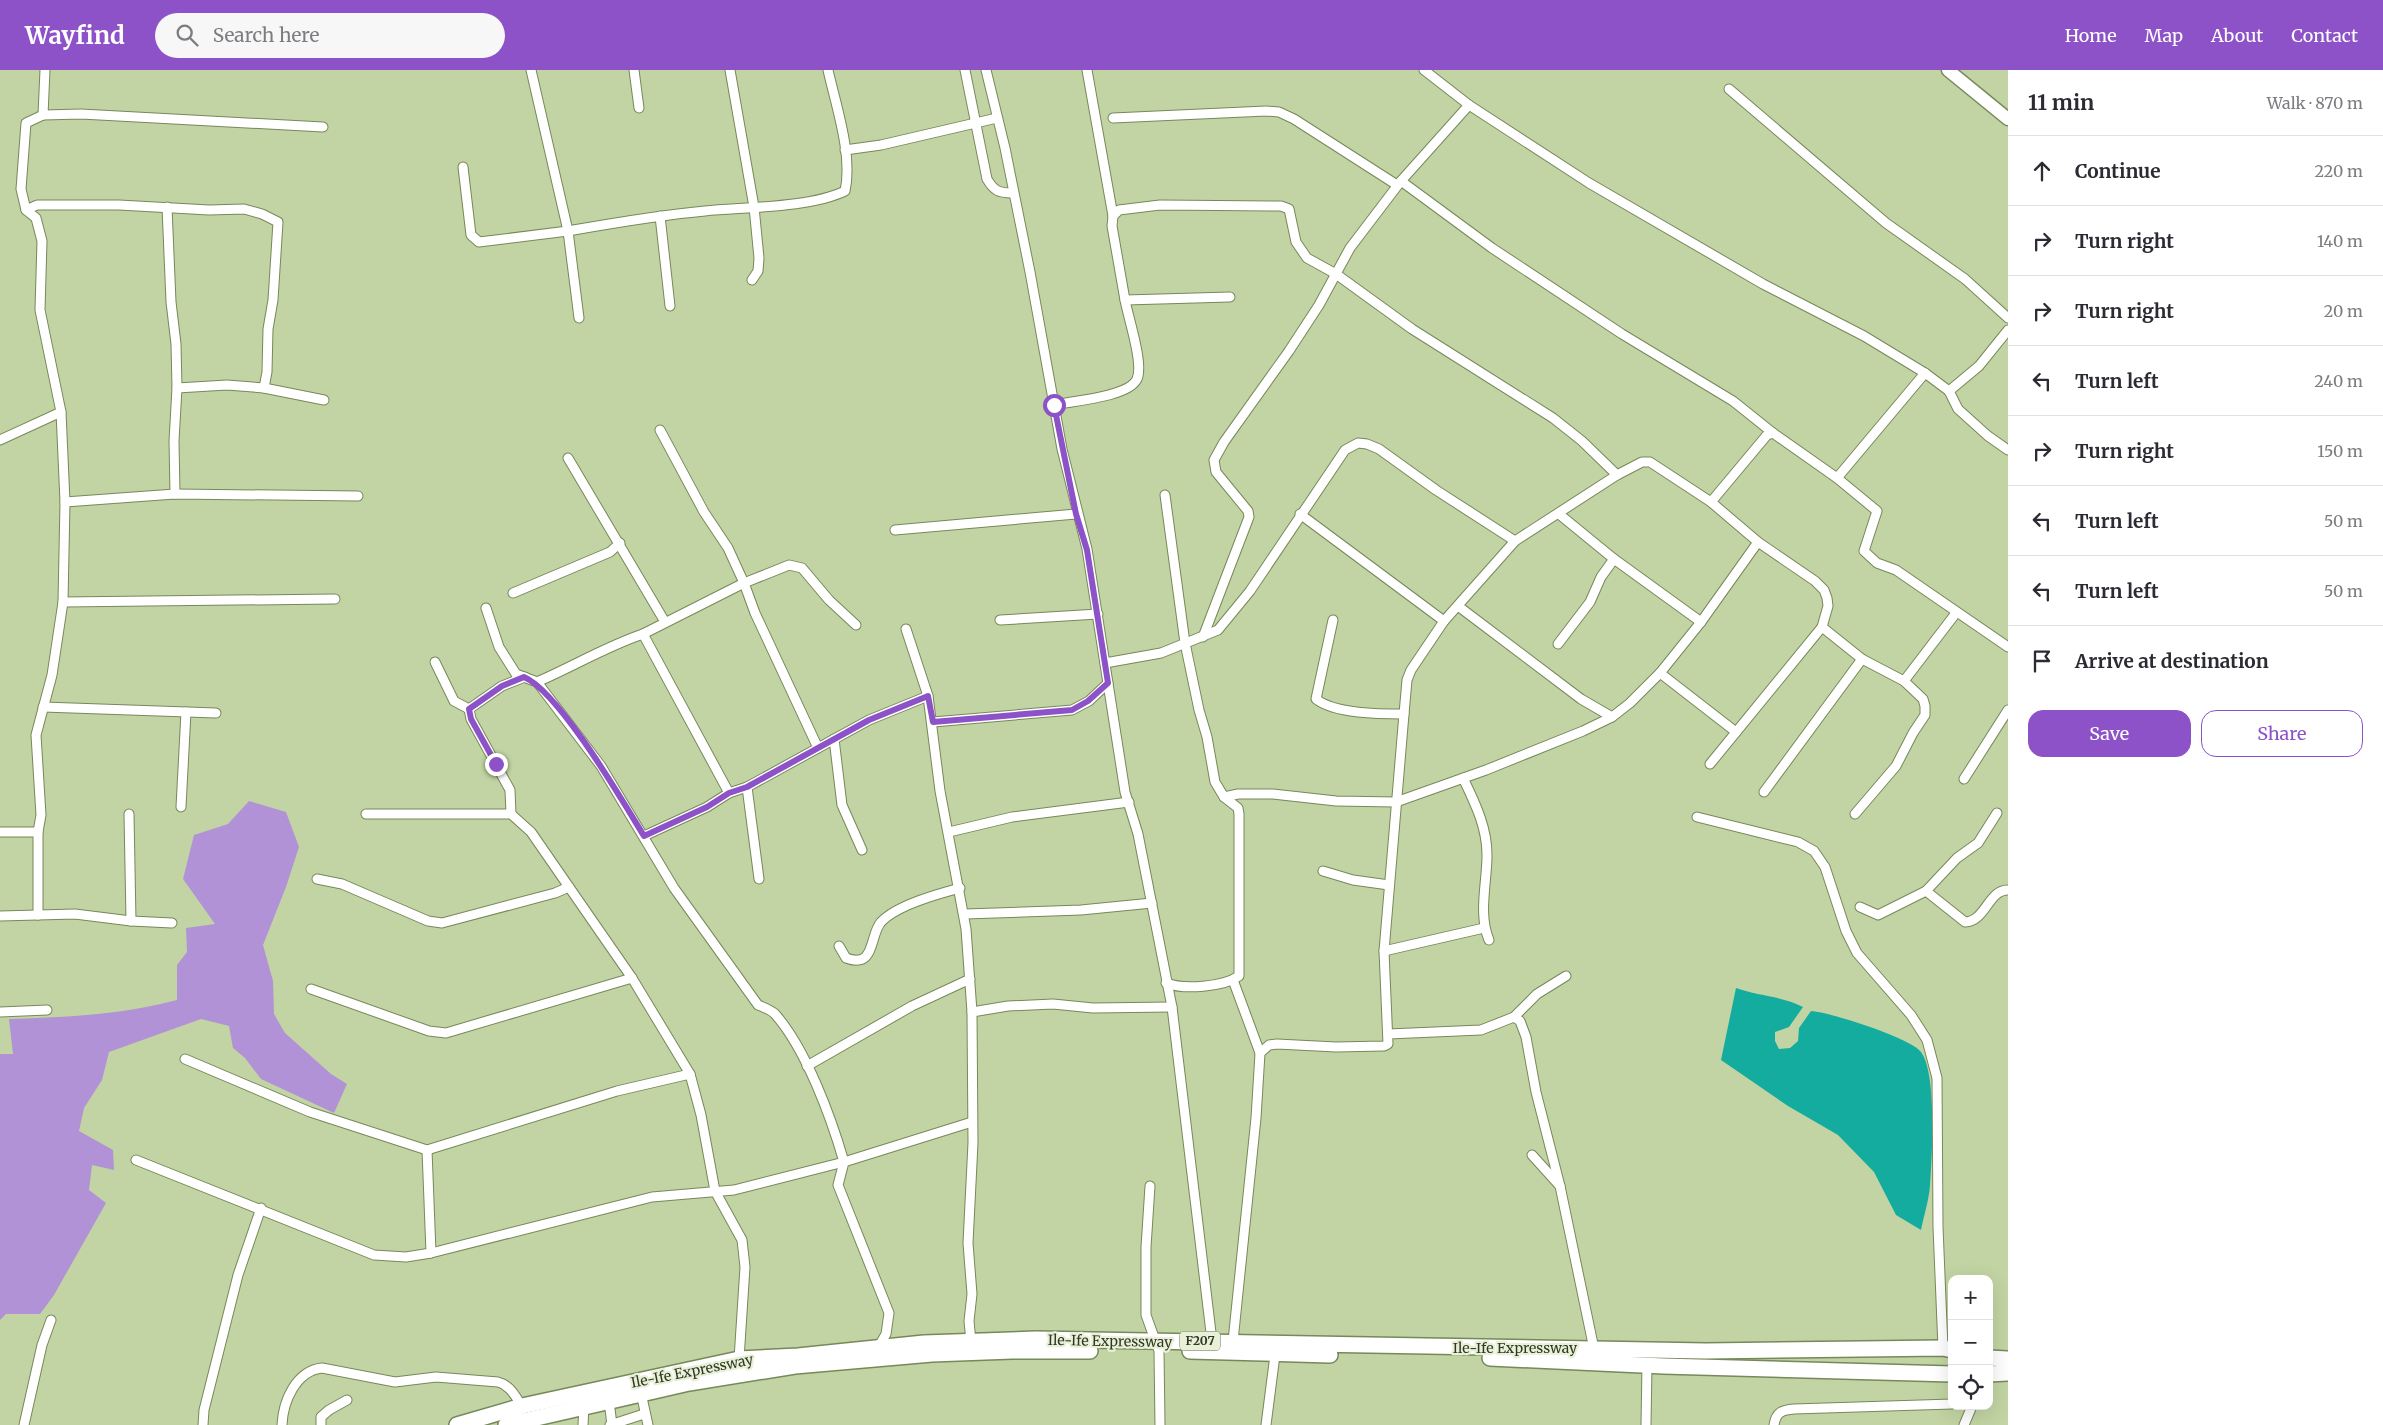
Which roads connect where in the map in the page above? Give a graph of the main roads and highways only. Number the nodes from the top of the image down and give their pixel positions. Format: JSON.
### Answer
{"nodes":[{"id":1,"x":1948,"y":70,"type":"edge"},
{"id":2,"x":2008,"y":119,"type":"edge"},
{"id":3,"x":1158,"y":1347,"type":"junction"},
{"id":4,"x":1947,"y":1349,"type":"edge"},
{"id":5,"x":1664,"y":1350,"type":"junction"},
{"id":6,"x":909,"y":1351,"type":"junction"},
{"id":7,"x":1706,"y":1358,"type":"junction"},
{"id":8,"x":1993,"y":1358,"type":"edge"},
{"id":9,"x":2008,"y":1359,"type":"edge"},
{"id":10,"x":1663,"y":1366,"type":"junction"},
{"id":11,"x":2008,"y":1366,"type":"edge"},
{"id":12,"x":1948,"y":1374,"type":"edge"},
{"id":13,"x":1993,"y":1374,"type":"edge"},
{"id":14,"x":2008,"y":1374,"type":"edge"},
{"id":15,"x":457,"y":1425,"type":"edge"},
{"id":16,"x":506,"y":1425,"type":"edge"}],
"edges":[{"from":1,"to":2,"type":"main road"},
{"from":3,"to":5,"type":"main road","name":"Ile-Ife Expressway","number":"F207"},
{"from":3,"to":6,"type":"main road","name":"Ile-Ife Expressway","number":"F207"},
{"from":3,"to":6,"type":"main road","name":"Ile-Ife Expressway","number":"F207"},
{"from":3,"to":10,"type":"main road","name":"Ile-Ife Expressway","number":"F207"},
{"from":4,"to":7,"type":"main road","name":"Ile-Ife Expressway","number":"F207"},
{"from":5,"to":7,"type":"main road","name":"Ile-Ife Expressway","number":"F207"},
{"from":5,"to":10,"type":"main road"},
{"from":6,"to":15,"type":"main road","name":"Ile-Ife Expressway","number":"F207"},
{"from":6,"to":16,"type":"main road","name":"Ile-Ife Expressway","number":"F207"},
{"from":7,"to":10,"type":"main road","name":"Ile-Ife Expressway","number":"F207"},
{"from":7,"to":12,"type":"main road","name":"Ile-Ife Expressway","number":"F207"},
{"from":8,"to":9,"type":"main road"},
{"from":11,"to":14,"type":"main road"},
{"from":13,"to":14,"type":"main road"}]}
